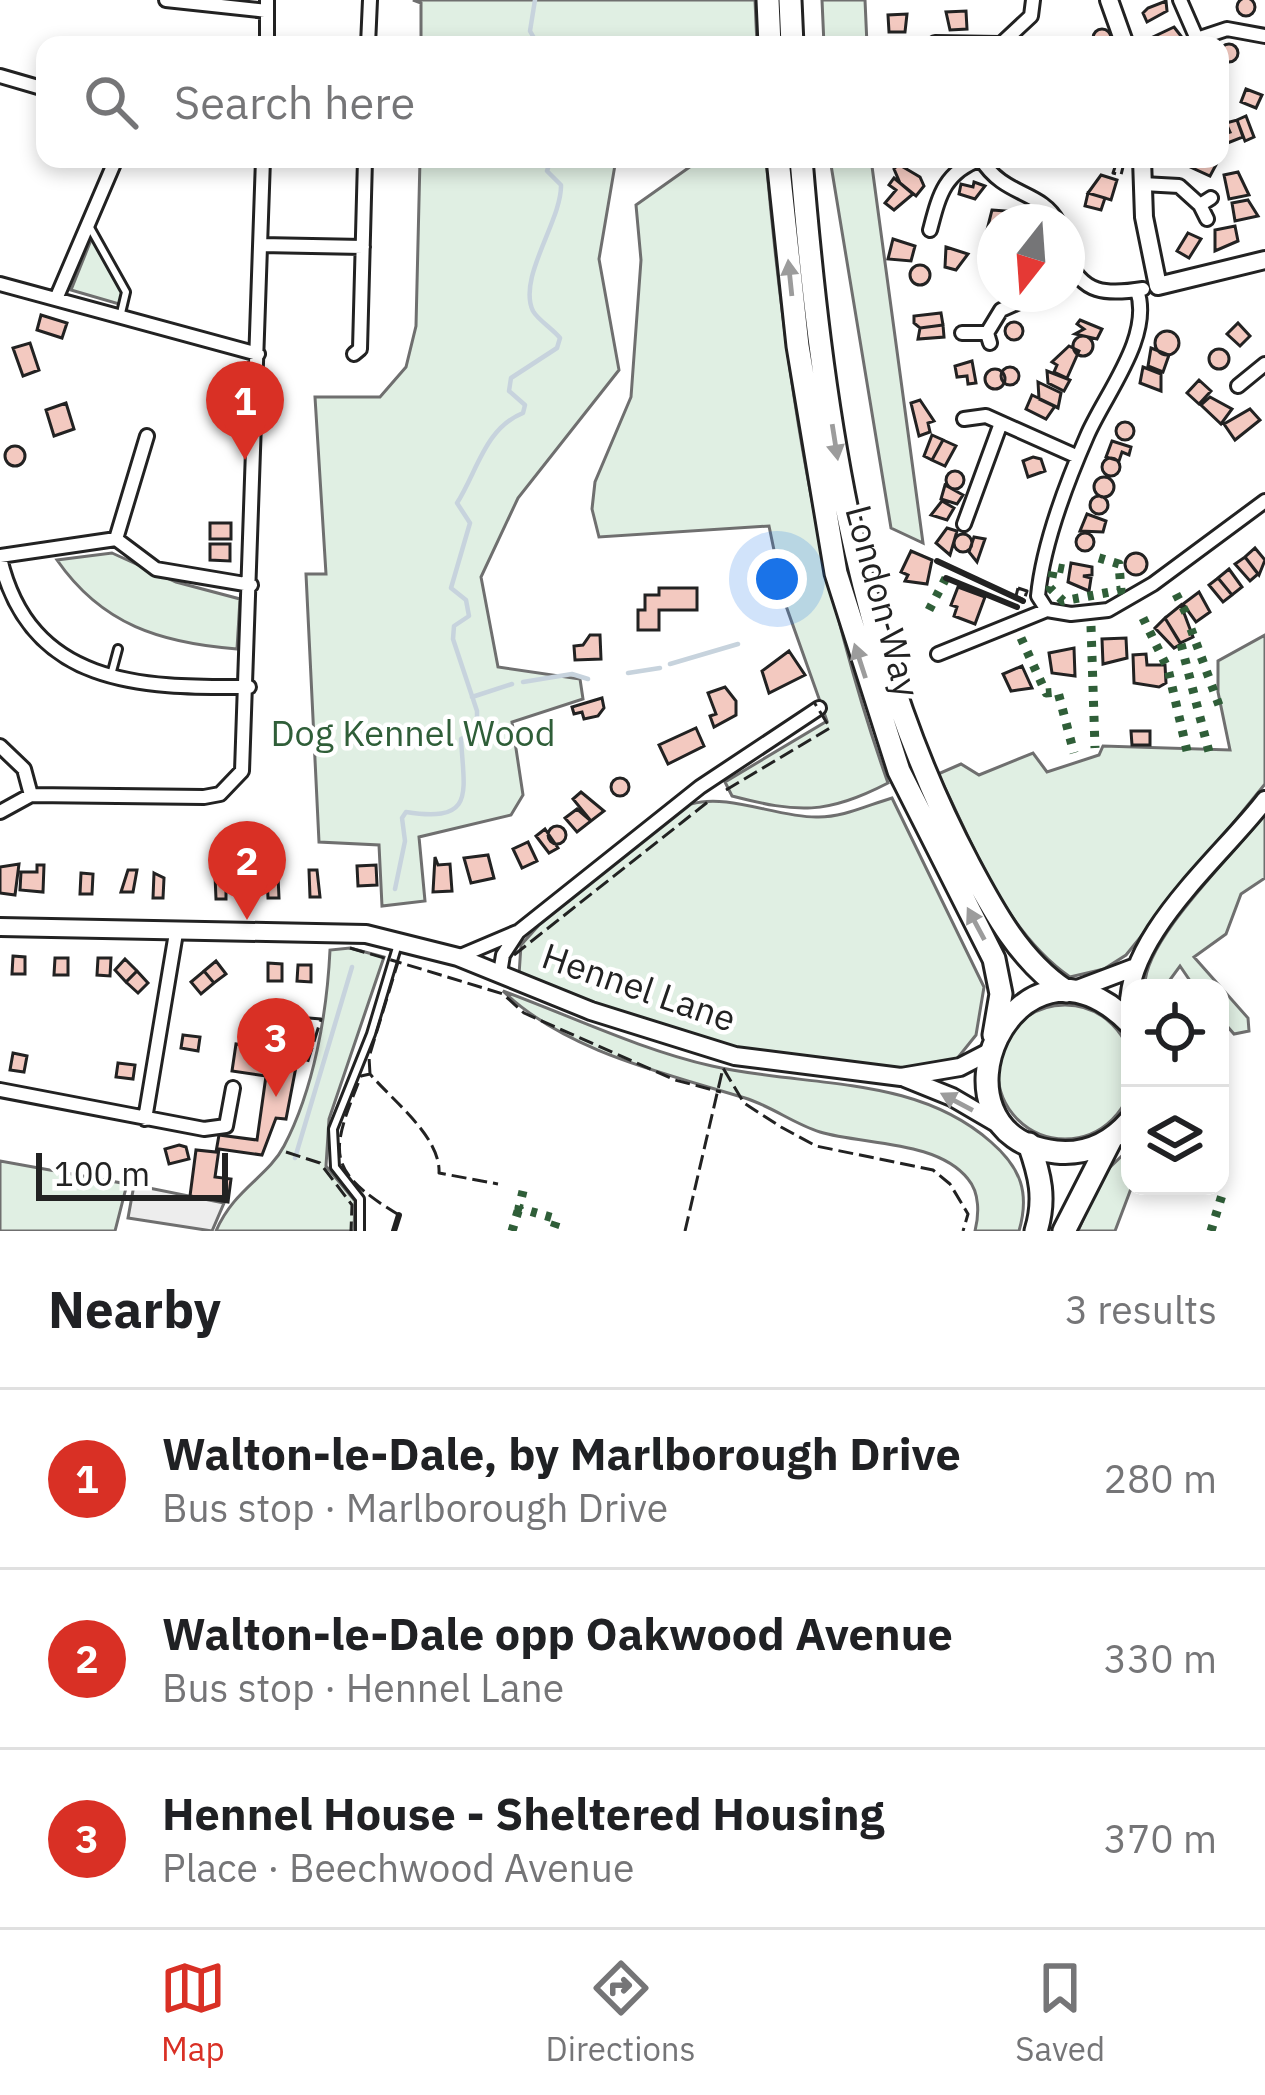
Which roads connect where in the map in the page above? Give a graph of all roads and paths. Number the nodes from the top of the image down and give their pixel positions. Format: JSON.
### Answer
{"nodes":[{"id":1,"x":166,"y":0,"type":"edge"},
{"id":2,"x":370,"y":0,"type":"edge"},
{"id":3,"x":767,"y":0,"type":"edge"},
{"id":4,"x":790,"y":0,"type":"edge"},
{"id":5,"x":1033,"y":0,"type":"edge"},
{"id":6,"x":1109,"y":0,"type":"edge"},
{"id":7,"x":1180,"y":0,"type":"edge"},
{"id":8,"x":267,"y":5,"type":"edge"},
{"id":9,"x":1265,"y":16,"type":"edge"},
{"id":10,"x":926,"y":31,"type":"dead end"},
{"id":11,"x":1262,"y":35,"type":"edge"},
{"id":12,"x":266,"y":36,"type":"edge"},
{"id":13,"x":368,"y":36,"type":"edge"},
{"id":14,"x":769,"y":36,"type":"edge"},
{"id":15,"x":792,"y":36,"type":"edge"},
{"id":16,"x":929,"y":36,"type":"edge"},
{"id":17,"x":1010,"y":36,"type":"edge"},
{"id":18,"x":1122,"y":36,"type":"edge"},
{"id":19,"x":1195,"y":36,"type":"edge"},
{"id":20,"x":1211,"y":36,"type":"edge"},
{"id":21,"x":0,"y":76,"type":"edge"},
{"id":22,"x":36,"y":86,"type":"edge"},
{"id":23,"x":112,"y":168,"type":"edge"},
{"id":24,"x":262,"y":168,"type":"edge"},
{"id":25,"x":365,"y":168,"type":"edge"},
{"id":26,"x":779,"y":168,"type":"edge"},
{"id":27,"x":802,"y":168,"type":"edge"},
{"id":28,"x":961,"y":168,"type":"edge"},
{"id":29,"x":986,"y":168,"type":"edge"},
{"id":30,"x":1142,"y":168,"type":"edge"},
{"id":31,"x":1143,"y":184,"type":"junction"},
{"id":32,"x":1040,"y":204,"type":"edge"},
{"id":33,"x":1207,"y":219,"type":"dead end"},
{"id":34,"x":86,"y":221,"type":"junction"},
{"id":35,"x":930,"y":230,"type":"dead end"},
{"id":36,"x":261,"y":245,"type":"junction"},
{"id":37,"x":363,"y":247,"type":"junction"},
{"id":38,"x":1265,"y":260,"type":"edge"},
{"id":39,"x":0,"y":284,"type":"edge"},
{"id":40,"x":1085,"y":284,"type":"edge"},
{"id":41,"x":1158,"y":286,"type":"junction"},
{"id":42,"x":1137,"y":290,"type":"junction"},
{"id":43,"x":56,"y":299,"type":"junction"},
{"id":44,"x":1000,"y":312,"type":"edge"},
{"id":45,"x":119,"y":316,"type":"junction"},
{"id":46,"x":962,"y":333,"type":"dead end"},
{"id":47,"x":258,"y":354,"type":"junction"},
{"id":48,"x":354,"y":354,"type":"dead end"},
{"id":49,"x":1265,"y":364,"type":"edge"},
{"id":50,"x":1238,"y":386,"type":"dead end"},
{"id":51,"x":964,"y":419,"type":"dead end"},
{"id":52,"x":1001,"y":423,"type":"junction"},
{"id":53,"x":147,"y":436,"type":"dead end"},
{"id":54,"x":1078,"y":457,"type":"junction"},
{"id":55,"x":1265,"y":502,"type":"edge"},
{"id":56,"x":964,"y":524,"type":"dead end"},
{"id":57,"x":116,"y":539,"type":"junction"},
{"id":58,"x":0,"y":557,"type":"edge"},
{"id":59,"x":250,"y":586,"type":"junction"},
{"id":60,"x":1047,"y":610,"type":"junction"},
{"id":61,"x":118,"y":649,"type":"dead end"},
{"id":62,"x":938,"y":654,"type":"dead end"},
{"id":63,"x":110,"y":678,"type":"junction"},
{"id":64,"x":249,"y":687,"type":"junction"},
{"id":65,"x":819,"y":708,"type":"dead end"},
{"id":66,"x":0,"y":746,"type":"edge"},
{"id":67,"x":31,"y":795,"type":"junction"},
{"id":68,"x":1265,"y":800,"type":"edge"},
{"id":69,"x":0,"y":812,"type":"edge"},
{"id":70,"x":0,"y":927,"type":"edge"},
{"id":71,"x":518,"y":932,"type":"junction"},
{"id":72,"x":176,"y":933,"type":"junction"},
{"id":73,"x":399,"y":941,"type":"junction"},
{"id":74,"x":458,"y":957,"type":"junction"},
{"id":75,"x":1133,"y":968,"type":"junction"},
{"id":76,"x":500,"y":973,"type":"junction"},
{"id":77,"x":1132,"y":979,"type":"edge"},
{"id":78,"x":1068,"y":992,"type":"junction"},
{"id":79,"x":1121,"y":1015,"type":"edge"},
{"id":80,"x":991,"y":1044,"type":"junction"},
{"id":81,"x":901,"y":1077,"type":"junction"},
{"id":82,"x":233,"y":1088,"type":"dead end"},
{"id":83,"x":0,"y":1090,"type":"edge"},
{"id":84,"x":145,"y":1119,"type":"junction"},
{"id":85,"x":1121,"y":1129,"type":"edge"},
{"id":86,"x":1020,"y":1138,"type":"junction"},
{"id":87,"x":1111,"y":1139,"type":"junction"},
{"id":88,"x":360,"y":1231,"type":"edge"},
{"id":89,"x":1036,"y":1231,"type":"edge"},
{"id":90,"x":1064,"y":1231,"type":"edge"}],
"edges":[{"from":1,"to":8,"type":"street"},
{"from":2,"to":13,"type":"street"},
{"from":3,"to":14,"type":"highway"},
{"from":4,"to":15,"type":"highway"},
{"from":5,"to":17,"type":"street"},
{"from":6,"to":18,"type":"main road"},
{"from":7,"to":19,"type":"street"},
{"from":8,"to":12,"type":"street"},
{"from":9,"to":11,"type":"street"},
{"from":10,"to":16,"type":"street"},
{"from":11,"to":20,"type":"street"},
{"from":21,"to":22,"type":"street"},
{"from":23,"to":34,"type":"street"},
{"from":24,"to":36,"type":"street"},
{"from":25,"to":37,"type":"street"},
{"from":80,"to":26,"type":"highway","name":"London Way","one_way":true},
{"from":27,"to":78,"type":"highway","name":"London Way","one_way":true},
{"from":28,"to":35,"type":"street"},
{"from":29,"to":32,"type":"street"},
{"from":30,"to":31,"type":"main road"},
{"from":31,"to":33,"type":"street"},
{"from":31,"to":41,"type":"main road"},
{"from":34,"to":43,"type":"street"},
{"from":34,"to":45,"type":"lane"},
{"from":36,"to":37,"type":"street"},
{"from":36,"to":47,"type":"street"},
{"from":37,"to":48,"type":"street"},
{"from":38,"to":41,"type":"main road"},
{"from":39,"to":43,"type":"street"},
{"from":40,"to":42,"type":"street"},
{"from":41,"to":42,"type":"street"},
{"from":42,"to":54,"type":"street"},
{"from":43,"to":45,"type":"street"},
{"from":44,"to":46,"type":"street"},
{"from":45,"to":47,"type":"street"},
{"from":47,"to":59,"type":"street"},
{"from":49,"to":50,"type":"street"},
{"from":51,"to":52,"type":"street"},
{"from":52,"to":54,"type":"street"},
{"from":52,"to":56,"type":"street"},
{"from":53,"to":57,"type":"street"},
{"from":54,"to":60,"type":"street"},
{"from":55,"to":60,"type":"street"},
{"from":57,"to":58,"type":"street"},
{"from":57,"to":59,"type":"street"},
{"from":58,"to":63,"type":"street"},
{"from":59,"to":64,"type":"street"},
{"from":60,"to":62,"type":"street"},
{"from":61,"to":63,"type":"lane"},
{"from":63,"to":64,"type":"street"},
{"from":64,"to":67,"type":"street"},
{"from":65,"to":71,"type":"street","name":"Hennel Lane"},
{"from":66,"to":67,"type":"street"},
{"from":67,"to":69,"type":"street"},
{"from":68,"to":75,"type":"main road"},
{"from":70,"to":72,"type":"main road","name":"Hennel Lane"},
{"from":71,"to":74,"type":"street","name":"Hennel Lane"},
{"from":71,"to":76,"type":"street","name":"Hennel Lane"},
{"from":72,"to":73,"type":"main road","name":"Hennel Lane"},
{"from":72,"to":84,"type":"street"},
{"from":73,"to":74,"type":"main road","name":"Hennel Lane"},
{"from":73,"to":88,"type":"lane"},
{"from":74,"to":76,"type":"main road","name":"Hennel Lane"},
{"from":75,"to":77,"type":"main road"},
{"from":75,"to":78,"type":"main road"},
{"from":76,"to":81,"type":"main road","name":"Hennel Lane"},
{"from":78,"to":79,"type":"highway","name":"London Way"},
{"from":78,"to":80,"type":"highway"},
{"from":80,"to":81,"type":"main road","name":"Hennel Lane"},
{"from":80,"to":86,"type":"highway","name":"London Way"},
{"from":86,"to":81,"type":"main road","name":"Hennel Lane","one_way":true},
{"from":82,"to":84,"type":"street"},
{"from":83,"to":84,"type":"street"},
{"from":85,"to":87,"type":"highway"},
{"from":86,"to":87,"type":"highway"},
{"from":86,"to":89,"type":"highway"},
{"from":87,"to":90,"type":"highway"}]}
